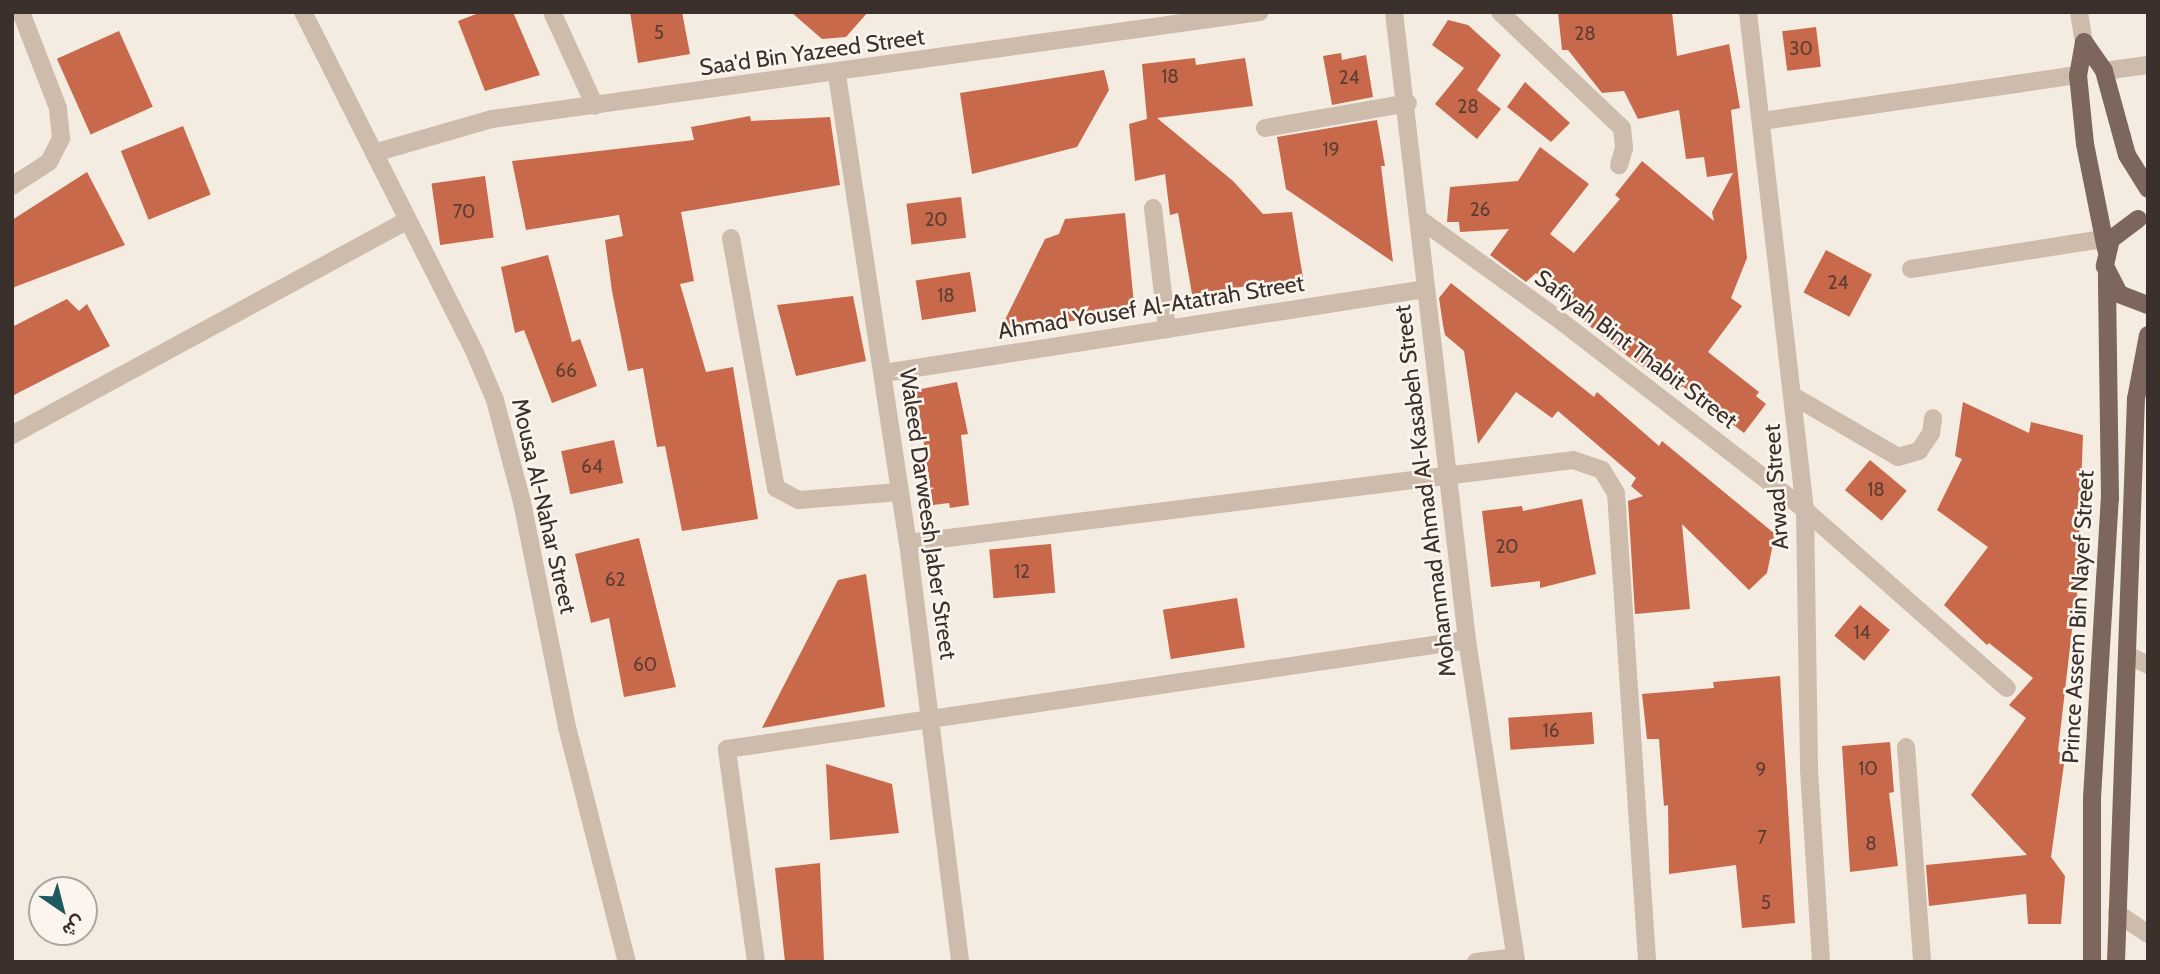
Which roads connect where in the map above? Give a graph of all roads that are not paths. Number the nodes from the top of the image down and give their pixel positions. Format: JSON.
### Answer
{"nodes":[{"id":1,"x":21,"y":12,"type":"edge"},
{"id":2,"x":303,"y":12,"type":"edge"},
{"id":3,"x":552,"y":12,"type":"edge"},
{"id":4,"x":1260,"y":12,"type":"edge"},
{"id":5,"x":1394,"y":12,"type":"edge"},
{"id":6,"x":1500,"y":12,"type":"edge"},
{"id":7,"x":1748,"y":12,"type":"edge"},
{"id":8,"x":2078,"y":12,"type":"edge"},
{"id":9,"x":1153,"y":20,"type":"edge"},
{"id":10,"x":2084,"y":42,"type":"junction"},
{"id":11,"x":2148,"y":65,"type":"edge"},
{"id":12,"x":2104,"y":71,"type":"junction"},
{"id":13,"x":837,"y":75,"type":"junction"},
{"id":14,"x":2078,"y":75,"type":"junction"},
{"id":15,"x":1408,"y":103,"type":"junction"},
{"id":16,"x":594,"y":106,"type":"junction"},
{"id":17,"x":1762,"y":121,"type":"junction"},
{"id":18,"x":1265,"y":128,"type":"dead end"},
{"id":19,"x":374,"y":153,"type":"junction"},
{"id":20,"x":1619,"y":165,"type":"dead end"},
{"id":21,"x":12,"y":186,"type":"edge"},
{"id":22,"x":2148,"y":189,"type":"edge"},
{"id":23,"x":1153,"y":208,"type":"dead end"},
{"id":24,"x":2143,"y":218,"type":"edge"},
{"id":25,"x":1421,"y":220,"type":"junction"},
{"id":26,"x":406,"y":221,"type":"junction"},
{"id":27,"x":731,"y":238,"type":"dead end"},
{"id":28,"x":2105,"y":244,"type":"junction"},
{"id":29,"x":1911,"y":270,"type":"dead end"},
{"id":30,"x":2107,"y":275,"type":"junction"},
{"id":31,"x":1425,"y":289,"type":"junction"},
{"id":32,"x":2148,"y":305,"type":"edge"},
{"id":33,"x":1167,"y":330,"type":"junction"},
{"id":34,"x":2148,"y":335,"type":"edge"},
{"id":35,"x":884,"y":373,"type":"junction"},
{"id":36,"x":1795,"y":397,"type":"junction"},
{"id":37,"x":1933,"y":418,"type":"dead end"},
{"id":38,"x":12,"y":435,"type":"edge"},
{"id":39,"x":1447,"y":477,"type":"junction"},
{"id":40,"x":900,"y":492,"type":"junction"},
{"id":41,"x":1805,"y":510,"type":"junction"},
{"id":42,"x":908,"y":543,"type":"junction"},
{"id":43,"x":1467,"y":640,"type":"junction"},
{"id":44,"x":2129,"y":656,"type":"junction"},
{"id":45,"x":2148,"y":665,"type":"edge"},
{"id":46,"x":2007,"y":688,"type":"dead end"},
{"id":47,"x":932,"y":718,"type":"junction"},
{"id":48,"x":1906,"y":747,"type":"dead end"},
{"id":49,"x":2117,"y":913,"type":"junction"},
{"id":50,"x":2148,"y":934,"type":"edge"},
{"id":51,"x":1516,"y":959,"type":"edge"},
{"id":52,"x":627,"y":962,"type":"edge"},
{"id":53,"x":756,"y":962,"type":"edge"},
{"id":54,"x":960,"y":962,"type":"edge"},
{"id":55,"x":1476,"y":962,"type":"edge"},
{"id":56,"x":1647,"y":962,"type":"edge"},
{"id":57,"x":1821,"y":962,"type":"edge"},
{"id":58,"x":1922,"y":962,"type":"edge"},
{"id":59,"x":2092,"y":962,"type":"edge"},
{"id":60,"x":2116,"y":962,"type":"edge"}],
"edges":[{"from":1,"to":21,"type":"street"},
{"from":2,"to":19,"type":"street","name":"Mousa Al-Nahar Street"},
{"from":3,"to":16,"type":"street"},
{"from":4,"to":9,"type":"street","name":"Saa'd Bin Yazeed Street"},
{"from":5,"to":15,"type":"street","name":"Mohammad Ahmad Al-Kasabeh Street"},
{"from":6,"to":20,"type":"street"},
{"from":7,"to":17,"type":"street","name":"Arwad Street"},
{"from":8,"to":10,"type":"street"},
{"from":9,"to":13,"type":"street","name":"Saa'd Bin Yazeed Street"},
{"from":10,"to":12,"type":"main road"},
{"from":10,"to":14,"type":"main road"},
{"from":11,"to":12,"type":"street"},
{"from":12,"to":22,"type":"main road"},
{"from":13,"to":16,"type":"street","name":"Saa'd Bin Yazeed Street"},
{"from":13,"to":35,"type":"street","name":"Waleed Darweesh Jaber Street"},
{"from":14,"to":17,"type":"street"},
{"from":14,"to":28,"type":"main road"},
{"from":15,"to":18,"type":"street"},
{"from":15,"to":25,"type":"street","name":"Mohammad Ahmad Al-Kasabeh Street"},
{"from":16,"to":19,"type":"street","name":"Saa'd Bin Yazeed Street"},
{"from":17,"to":36,"type":"street","name":"Arwad Street"},
{"from":19,"to":26,"type":"street","name":"Mousa Al-Nahar Street"},
{"from":23,"to":33,"type":"street"},
{"from":24,"to":28,"type":"main road"},
{"from":25,"to":31,"type":"street","name":"Mohammad Ahmad Al-Kasabeh Street"},
{"from":25,"to":41,"type":"street","name":"Safiyah Bint Thabit Street"},
{"from":26,"to":38,"type":"street"},
{"from":26,"to":52,"type":"street","name":"Mousa Al-Nahar Street"},
{"from":27,"to":40,"type":"street"},
{"from":28,"to":29,"type":"street"},
{"from":28,"to":30,"type":"main road","name":"Prince Assem Bin Nayef Street"},
{"from":30,"to":32,"type":"main road"},
{"from":30,"to":59,"type":"main road","name":"Prince Assem Bin Nayef Street"},
{"from":31,"to":33,"type":"street","name":"Ahmad Yousef Al-Atatrah Street"},
{"from":31,"to":39,"type":"street","name":"Mohammad Ahmad Al-Kasabeh Street"},
{"from":33,"to":35,"type":"street","name":"Ahmad Yousef Al-Atatrah Street"},
{"from":34,"to":44,"type":"main road"},
{"from":35,"to":40,"type":"street","name":"Waleed Darweesh Jaber Street"},
{"from":36,"to":37,"type":"street"},
{"from":36,"to":41,"type":"street","name":"Arwad Street"},
{"from":39,"to":42,"type":"street"},
{"from":39,"to":43,"type":"street","name":"Mohammad Ahmad Al-Kasabeh Street"},
{"from":39,"to":56,"type":"street"},
{"from":40,"to":42,"type":"street","name":"Waleed Darweesh Jaber Street"},
{"from":41,"to":46,"type":"street","name":"Safiyah Bint Thabit Street"},
{"from":41,"to":57,"type":"street","name":"Arwad Street"},
{"from":42,"to":47,"type":"street","name":"Waleed Darweesh Jaber Street"},
{"from":43,"to":47,"type":"street"},
{"from":43,"to":51,"type":"street","name":"Mohammad Ahmad Al-Kasabeh Street"},
{"from":44,"to":45,"type":"street"},
{"from":44,"to":49,"type":"main road"},
{"from":47,"to":53,"type":"street"},
{"from":47,"to":54,"type":"street","name":"Waleed Darweesh Jaber Street"},
{"from":48,"to":58,"type":"street"},
{"from":49,"to":50,"type":"street"},
{"from":49,"to":60,"type":"main road"},
{"from":51,"to":55,"type":"street"}]}
